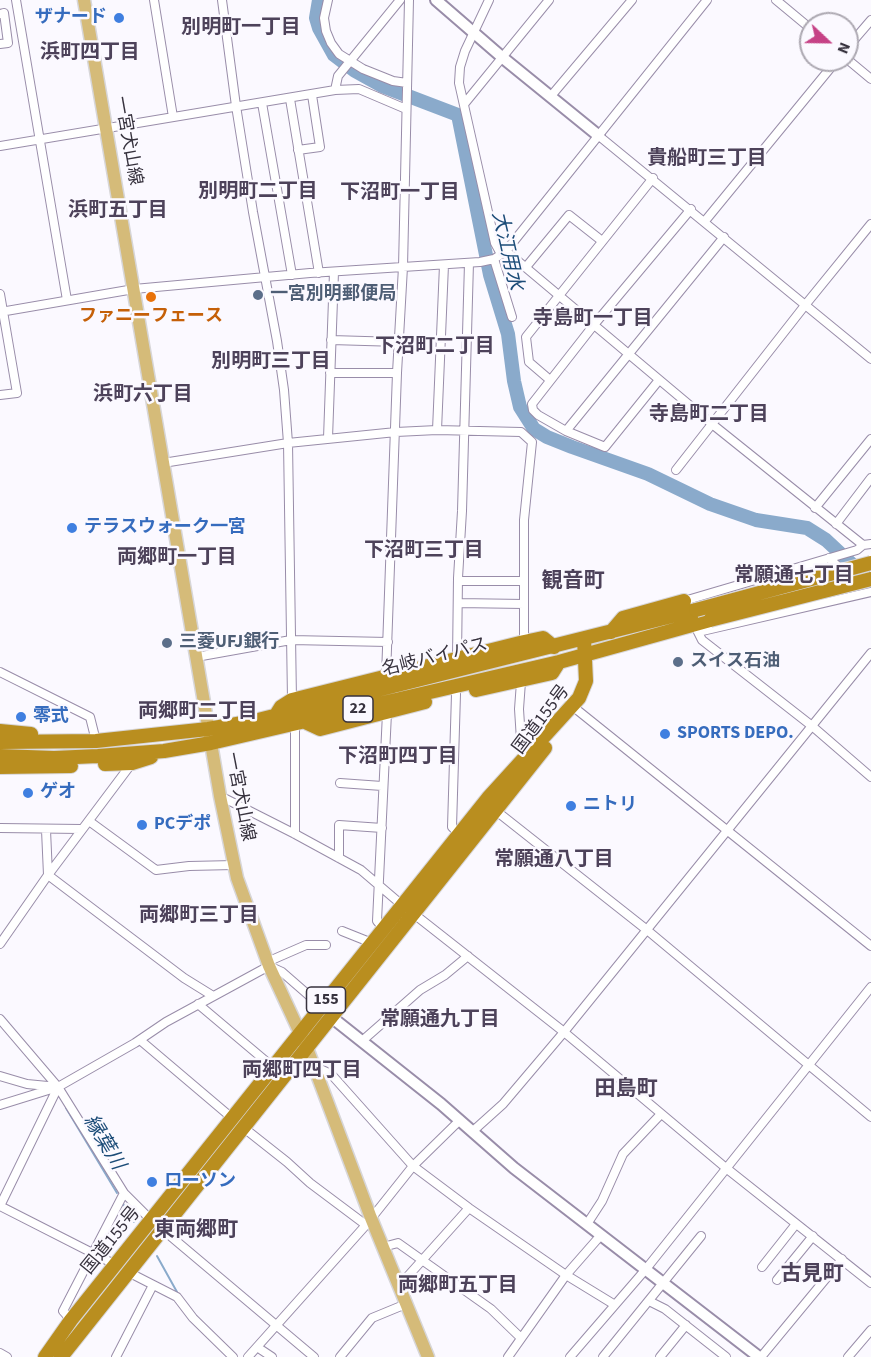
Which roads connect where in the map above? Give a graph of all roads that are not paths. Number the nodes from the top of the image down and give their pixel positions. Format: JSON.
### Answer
{"nodes":[{"id":1,"x":15,"y":0,"type":"edge"},
{"id":2,"x":84,"y":0,"type":"edge"},
{"id":3,"x":154,"y":0,"type":"edge"},
{"id":4,"x":222,"y":0,"type":"edge"},
{"id":5,"x":328,"y":0,"type":"edge"},
{"id":6,"x":400,"y":0,"type":"edge"},
{"id":7,"x":409,"y":0,"type":"edge"},
{"id":8,"x":436,"y":0,"type":"edge"},
{"id":9,"x":489,"y":0,"type":"edge"},
{"id":10,"x":549,"y":0,"type":"edge"},
{"id":11,"x":632,"y":0,"type":"edge"},
{"id":12,"x":707,"y":0,"type":"edge"},
{"id":13,"x":776,"y":0,"type":"edge"},
{"id":14,"x":0,"y":14,"type":"edge"},
{"id":15,"x":799,"y":19,"type":"edge"},
{"id":16,"x":871,"y":20,"type":"edge"},
{"id":17,"x":474,"y":32,"type":"junction"},
{"id":18,"x":859,"y":34,"type":"edge"},
{"id":19,"x":0,"y":45,"type":"edge"},
{"id":20,"x":503,"y":58,"type":"junction"},
{"id":21,"x":350,"y":62,"type":"junction"},
{"id":22,"x":859,"y":69,"type":"edge"},
{"id":23,"x":827,"y":72,"type":"edge"},
{"id":24,"x":871,"y":79,"type":"edge"},
{"id":25,"x":407,"y":84,"type":"junction"},
{"id":26,"x":335,"y":90,"type":"junction"},
{"id":27,"x":312,"y":96,"type":"junction"},
{"id":28,"x":550,"y":96,"type":"junction"},
{"id":29,"x":290,"y":99,"type":"junction"},
{"id":30,"x":262,"y":103,"type":"junction"},
{"id":31,"x":465,"y":103,"type":"junction"},
{"id":32,"x":406,"y":105,"type":"junction"},
{"id":33,"x":236,"y":106,"type":"junction"},
{"id":34,"x":174,"y":117,"type":"junction"},
{"id":35,"x":107,"y":129,"type":"junction"},
{"id":36,"x":599,"y":136,"type":"junction"},
{"id":37,"x":39,"y":139,"type":"junction"},
{"id":38,"x":0,"y":146,"type":"edge"},
{"id":39,"x":298,"y":150,"type":"junction"},
{"id":40,"x":653,"y":178,"type":"junction"},
{"id":41,"x":691,"y":209,"type":"junction"},
{"id":42,"x":705,"y":221,"type":"junction"},
{"id":43,"x":871,"y":224,"type":"edge"},
{"id":44,"x":724,"y":237,"type":"junction"},
{"id":45,"x":602,"y":241,"type":"junction"},
{"id":46,"x":504,"y":252,"type":"junction"},
{"id":47,"x":489,"y":260,"type":"junction"},
{"id":48,"x":469,"y":263,"type":"junction"},
{"id":49,"x":444,"y":265,"type":"junction"},
{"id":50,"x":403,"y":267,"type":"junction"},
{"id":51,"x":526,"y":267,"type":"junction"},
{"id":52,"x":334,"y":272,"type":"junction"},
{"id":53,"x":319,"y":273,"type":"junction"},
{"id":54,"x":292,"y":275,"type":"junction"},
{"id":55,"x":267,"y":277,"type":"junction"},
{"id":56,"x":134,"y":289,"type":"junction"},
{"id":57,"x":0,"y":294,"type":"edge"},
{"id":58,"x":558,"y":295,"type":"junction"},
{"id":59,"x":67,"y":300,"type":"junction"},
{"id":60,"x":806,"y":304,"type":"junction"},
{"id":61,"x":2,"y":312,"type":"edge"},
{"id":62,"x":512,"y":317,"type":"dead end"},
{"id":63,"x":593,"y":326,"type":"junction"},
{"id":64,"x":332,"y":339,"type":"junction"},
{"id":65,"x":399,"y":342,"type":"junction"},
{"id":66,"x":627,"y":354,"type":"junction"},
{"id":67,"x":871,"y":358,"type":"edge"},
{"id":68,"x":330,"y":373,"type":"junction"},
{"id":69,"x":397,"y":374,"type":"junction"},
{"id":70,"x":550,"y":380,"type":"junction"},
{"id":71,"x":659,"y":380,"type":"junction"},
{"id":72,"x":0,"y":395,"type":"edge"},
{"id":73,"x":712,"y":424,"type":"junction"},
{"id":74,"x":438,"y":430,"type":"junction"},
{"id":75,"x":396,"y":432,"type":"junction"},
{"id":76,"x":463,"y":432,"type":"junction"},
{"id":77,"x":566,"y":432,"type":"junction"},
{"id":78,"x":328,"y":438,"type":"junction"},
{"id":79,"x":871,"y":439,"type":"edge"},
{"id":80,"x":288,"y":442,"type":"junction"},
{"id":81,"x":163,"y":463,"type":"junction"},
{"id":82,"x":676,"y":471,"type":"dead end"},
{"id":83,"x":871,"y":478,"type":"edge"},
{"id":84,"x":815,"y":508,"type":"junction"},
{"id":85,"x":836,"y":524,"type":"junction"},
{"id":86,"x":867,"y":545,"type":"edge"},
{"id":87,"x":832,"y":557,"type":"junction"},
{"id":88,"x":871,"y":563,"type":"edge"},
{"id":89,"x":871,"y":579,"type":"edge"},
{"id":90,"x":458,"y":581,"type":"junction"},
{"id":91,"x":524,"y":581,"type":"junction"},
{"id":92,"x":868,"y":593,"type":"edge"},
{"id":93,"x":684,"y":601,"type":"joint"},
{"id":94,"x":458,"y":603,"type":"junction"},
{"id":95,"x":524,"y":604,"type":"junction"},
{"id":96,"x":684,"y":628,"type":"junction"},
{"id":97,"x":611,"y":632,"type":"junction"},
{"id":98,"x":698,"y":632,"type":"junction"},
{"id":99,"x":584,"y":639,"type":"junction"},
{"id":100,"x":291,"y":640,"type":"junction"},
{"id":101,"x":388,"y":642,"type":"junction"},
{"id":102,"x":524,"y":642,"type":"junction"},
{"id":103,"x":554,"y":647,"type":"junction"},
{"id":104,"x":871,"y":653,"type":"edge"},
{"id":105,"x":588,"y":655,"type":"junction"},
{"id":106,"x":196,"y":657,"type":"junction"},
{"id":107,"x":457,"y":659,"type":"junction"},
{"id":108,"x":559,"y":662,"type":"junction"},
{"id":109,"x":0,"y":672,"type":"edge"},
{"id":110,"x":386,"y":676,"type":"junction"},
{"id":111,"x":521,"y":682,"type":"junction"},
{"id":112,"x":456,"y":694,"type":"junction"},
{"id":113,"x":292,"y":700,"type":"junction"},
{"id":114,"x":576,"y":709,"type":"junction"},
{"id":115,"x":387,"y":713,"type":"junction"},
{"id":116,"x":276,"y":716,"type":"junction"},
{"id":117,"x":300,"y":723,"type":"junction"},
{"id":118,"x":812,"y":726,"type":"junction"},
{"id":119,"x":0,"y":732,"type":"edge"},
{"id":120,"x":209,"y":736,"type":"junction"},
{"id":121,"x":96,"y":741,"type":"junction"},
{"id":122,"x":0,"y":742,"type":"edge"},
{"id":123,"x":54,"y":742,"type":"junction"},
{"id":124,"x":164,"y":751,"type":"junction"},
{"id":125,"x":530,"y":752,"type":"junction"},
{"id":126,"x":0,"y":756,"type":"edge"},
{"id":127,"x":132,"y":763,"type":"junction"},
{"id":128,"x":0,"y":767,"type":"edge"},
{"id":129,"x":871,"y":777,"type":"edge"},
{"id":130,"x":340,"y":783,"type":"dead end"},
{"id":131,"x":382,"y":786,"type":"junction"},
{"id":132,"x":220,"y":796,"type":"junction"},
{"id":133,"x":495,"y":810,"type":"junction"},
{"id":134,"x":88,"y":821,"type":"junction"},
{"id":135,"x":0,"y":828,"type":"edge"},
{"id":136,"x":382,"y":828,"type":"junction"},
{"id":137,"x":727,"y":829,"type":"junction"},
{"id":138,"x":46,"y":830,"type":"junction"},
{"id":139,"x":81,"y":830,"type":"junction"},
{"id":140,"x":295,"y":834,"type":"junction"},
{"id":141,"x":459,"y":834,"type":"junction"},
{"id":142,"x":339,"y":858,"type":"junction"},
{"id":143,"x":234,"y":865,"type":"junction"},
{"id":144,"x":48,"y":874,"type":"junction"},
{"id":145,"x":378,"y":884,"type":"junction"},
{"id":146,"x":402,"y":905,"type":"junction"},
{"id":147,"x":414,"y":914,"type":"junction"},
{"id":148,"x":383,"y":928,"type":"junction"},
{"id":149,"x":647,"y":930,"type":"junction"},
{"id":150,"x":342,"y":931,"type":"dead end"},
{"id":151,"x":0,"y":942,"type":"edge"},
{"id":152,"x":372,"y":943,"type":"junction"},
{"id":153,"x":326,"y":945,"type":"dead end"},
{"id":154,"x":871,"y":946,"type":"edge"},
{"id":155,"x":468,"y":956,"type":"junction"},
{"id":156,"x":268,"y":964,"type":"junction"},
{"id":157,"x":871,"y":987,"type":"edge"},
{"id":158,"x":213,"y":996,"type":"junction"},
{"id":159,"x":198,"y":1004,"type":"junction"},
{"id":160,"x":326,"y":1011,"type":"junction"},
{"id":161,"x":0,"y":1019,"type":"edge"},
{"id":162,"x":300,"y":1032,"type":"junction"},
{"id":163,"x":564,"y":1032,"type":"junction"},
{"id":164,"x":140,"y":1040,"type":"junction"},
{"id":165,"x":362,"y":1041,"type":"junction"},
{"id":166,"x":307,"y":1048,"type":"junction"},
{"id":167,"x":314,"y":1066,"type":"junction"},
{"id":168,"x":808,"y":1067,"type":"junction"},
{"id":169,"x":274,"y":1068,"type":"junction"},
{"id":170,"x":0,"y":1076,"type":"edge"},
{"id":171,"x":58,"y":1087,"type":"junction"},
{"id":172,"x":0,"y":1105,"type":"edge"},
{"id":173,"x":661,"y":1114,"type":"junction"},
{"id":174,"x":871,"y":1117,"type":"edge"},
{"id":175,"x":232,"y":1118,"type":"junction"},
{"id":176,"x":460,"y":1120,"type":"junction"},
{"id":177,"x":244,"y":1128,"type":"junction"},
{"id":178,"x":473,"y":1131,"type":"junction"},
{"id":179,"x":413,"y":1166,"type":"junction"},
{"id":180,"x":726,"y":1168,"type":"junction"},
{"id":181,"x":124,"y":1193,"type":"junction"},
{"id":182,"x":0,"y":1206,"type":"edge"},
{"id":183,"x":469,"y":1208,"type":"junction"},
{"id":184,"x":368,"y":1221,"type":"junction"},
{"id":185,"x":587,"y":1224,"type":"junction"},
{"id":186,"x":796,"y":1224,"type":"junction"},
{"id":187,"x":156,"y":1225,"type":"junction"},
{"id":188,"x":601,"y":1235,"type":"junction"},
{"id":189,"x":701,"y":1236,"type":"dead end"},
{"id":190,"x":813,"y":1236,"type":"junction"},
{"id":191,"x":383,"y":1247,"type":"junction"},
{"id":192,"x":93,"y":1254,"type":"junction"},
{"id":193,"x":422,"y":1259,"type":"junction"},
{"id":194,"x":842,"y":1259,"type":"junction"},
{"id":195,"x":762,"y":1266,"type":"dead end"},
{"id":196,"x":122,"y":1269,"type":"junction"},
{"id":197,"x":646,"y":1269,"type":"junction"},
{"id":198,"x":566,"y":1275,"type":"junction"},
{"id":199,"x":777,"y":1280,"type":"dead end"},
{"id":200,"x":663,"y":1282,"type":"junction"},
{"id":201,"x":871,"y":1283,"type":"edge"},
{"id":202,"x":153,"y":1285,"type":"junction"},
{"id":203,"x":399,"y":1286,"type":"junction"},
{"id":204,"x":649,"y":1301,"type":"junction"},
{"id":205,"x":406,"y":1304,"type":"junction"},
{"id":206,"x":615,"y":1305,"type":"junction"},
{"id":207,"x":71,"y":1320,"type":"junction"},
{"id":208,"x":686,"y":1325,"type":"junction"},
{"id":209,"x":276,"y":1326,"type":"junction"},
{"id":210,"x":871,"y":1330,"type":"edge"},
{"id":211,"x":521,"y":1338,"type":"junction"},
{"id":212,"x":257,"y":1347,"type":"junction"},
{"id":213,"x":0,"y":1353,"type":"edge"},
{"id":214,"x":7,"y":1357,"type":"edge"},
{"id":215,"x":45,"y":1357,"type":"edge"},
{"id":216,"x":60,"y":1357,"type":"edge"},
{"id":217,"x":116,"y":1357,"type":"edge"},
{"id":218,"x":233,"y":1357,"type":"edge"},
{"id":219,"x":248,"y":1357,"type":"edge"},
{"id":220,"x":272,"y":1357,"type":"edge"},
{"id":221,"x":314,"y":1357,"type":"edge"},
{"id":222,"x":339,"y":1357,"type":"edge"},
{"id":223,"x":428,"y":1357,"type":"edge"},
{"id":224,"x":508,"y":1357,"type":"edge"},
{"id":225,"x":570,"y":1357,"type":"edge"},
{"id":226,"x":603,"y":1357,"type":"edge"},
{"id":227,"x":660,"y":1357,"type":"edge"},
{"id":228,"x":725,"y":1357,"type":"edge"},
{"id":229,"x":760,"y":1357,"type":"edge"},
{"id":230,"x":848,"y":1357,"type":"edge"}],
"edges":[{"from":1,"to":37,"type":"street"},
{"from":2,"to":35,"type":"main road","name":"一宮犬山線"},
{"from":3,"to":34,"type":"street"},
{"from":4,"to":33,"type":"street"},
{"from":5,"to":21,"type":"street"},
{"from":6,"to":21,"type":"street"},
{"from":7,"to":25,"type":"street"},
{"from":8,"to":17,"type":"street"},
{"from":9,"to":17,"type":"street"},
{"from":10,"to":20,"type":"street"},
{"from":11,"to":28,"type":"street"},
{"from":12,"to":36,"type":"street"},
{"from":13,"to":15,"type":"street"},
{"from":14,"to":19,"type":"street"},
{"from":16,"to":18,"type":"street"},
{"from":17,"to":20,"type":"street"},
{"from":17,"to":31,"type":"street"},
{"from":20,"to":28,"type":"street"},
{"from":20,"to":31,"type":"street"},
{"from":21,"to":25,"type":"street"},
{"from":21,"to":26,"type":"street"},
{"from":22,"to":24,"type":"street"},
{"from":23,"to":42,"type":"street"},
{"from":25,"to":32,"type":"street"},
{"from":26,"to":27,"type":"street"},
{"from":26,"to":32,"type":"street"},
{"from":27,"to":29,"type":"street"},
{"from":27,"to":39,"type":"street"},
{"from":28,"to":36,"type":"street"},
{"from":29,"to":30,"type":"street"},
{"from":29,"to":39,"type":"street"},
{"from":30,"to":33,"type":"street"},
{"from":30,"to":54,"type":"street"},
{"from":31,"to":46,"type":"street"},
{"from":32,"to":50,"type":"street"},
{"from":33,"to":34,"type":"street"},
{"from":33,"to":55,"type":"street"},
{"from":34,"to":35,"type":"street"},
{"from":35,"to":37,"type":"street"},
{"from":35,"to":56,"type":"main road","name":"一宮犬山線"},
{"from":36,"to":40,"type":"street"},
{"from":36,"to":46,"type":"street"},
{"from":37,"to":38,"type":"street"},
{"from":37,"to":59,"type":"street"},
{"from":39,"to":53,"type":"street"},
{"from":40,"to":41,"type":"street"},
{"from":40,"to":45,"type":"street"},
{"from":41,"to":42,"type":"street"},
{"from":41,"to":63,"type":"street"},
{"from":42,"to":44,"type":"street"},
{"from":43,"to":60,"type":"street"},
{"from":44,"to":60,"type":"street"},
{"from":44,"to":66,"type":"street"},
{"from":45,"to":51,"type":"street"},
{"from":45,"to":58,"type":"street"},
{"from":46,"to":47,"type":"street"},
{"from":46,"to":51,"type":"street"},
{"from":47,"to":48,"type":"street"},
{"from":47,"to":62,"type":"street"},
{"from":48,"to":49,"type":"street"},
{"from":48,"to":76,"type":"street"},
{"from":49,"to":50,"type":"street"},
{"from":49,"to":74,"type":"street"},
{"from":50,"to":52,"type":"street"},
{"from":50,"to":65,"type":"street"},
{"from":51,"to":58,"type":"street"},
{"from":52,"to":53,"type":"street"},
{"from":52,"to":64,"type":"street"},
{"from":53,"to":54,"type":"street"},
{"from":54,"to":55,"type":"street"},
{"from":55,"to":56,"type":"street"},
{"from":55,"to":80,"type":"street"},
{"from":56,"to":59,"type":"street"},
{"from":56,"to":81,"type":"main road","name":"一宮犬山線"},
{"from":57,"to":61,"type":"street"},
{"from":58,"to":63,"type":"street"},
{"from":58,"to":70,"type":"street"},
{"from":59,"to":61,"type":"street"},
{"from":60,"to":67,"type":"street"},
{"from":60,"to":73,"type":"street"},
{"from":61,"to":72,"type":"street"},
{"from":63,"to":66,"type":"street"},
{"from":63,"to":70,"type":"street"},
{"from":64,"to":65,"type":"street"},
{"from":64,"to":68,"type":"street"},
{"from":65,"to":69,"type":"street"},
{"from":66,"to":71,"type":"street"},
{"from":66,"to":77,"type":"street"},
{"from":68,"to":69,"type":"street"},
{"from":68,"to":78,"type":"street"},
{"from":69,"to":75,"type":"street"},
{"from":70,"to":77,"type":"street"},
{"from":71,"to":73,"type":"street"},
{"from":71,"to":77,"type":"street"},
{"from":73,"to":82,"type":"street"},
{"from":73,"to":84,"type":"street"},
{"from":74,"to":75,"type":"street"},
{"from":74,"to":76,"type":"street"},
{"from":75,"to":78,"type":"street"},
{"from":75,"to":101,"type":"street"},
{"from":76,"to":90,"type":"street"},
{"from":76,"to":91,"type":"street"},
{"from":78,"to":80,"type":"street"},
{"from":79,"to":84,"type":"street"},
{"from":80,"to":81,"type":"street"},
{"from":80,"to":100,"type":"street"},
{"from":81,"to":106,"type":"main road","name":"一宮犬山線"},
{"from":83,"to":85,"type":"street"},
{"from":84,"to":85,"type":"street"},
{"from":85,"to":86,"type":"street"},
{"from":86,"to":87,"type":"street"},
{"from":87,"to":92,"type":"street"},
{"from":87,"to":93,"type":"street"},
{"from":88,"to":97,"type":"highway","name":"名岐バイパス","number":"22","bridge":true},
{"from":89,"to":96,"type":"highway","name":"名岐バイパス","number":"22","bridge":true},
{"from":90,"to":91,"type":"street"},
{"from":90,"to":94,"type":"street"},
{"from":91,"to":95,"type":"street"},
{"from":92,"to":98,"type":"street"},
{"from":93,"to":97,"type":"highway","number":"22"},
{"from":94,"to":95,"type":"street"},
{"from":94,"to":107,"type":"street"},
{"from":95,"to":102,"type":"street"},
{"from":96,"to":98,"type":"highway"},
{"from":96,"to":105,"type":"highway","name":"名岐バイパス","number":"22"},
{"from":97,"to":99,"type":"highway","name":"名岐バイパス","number":"22"},
{"from":98,"to":118,"type":"street"},
{"from":99,"to":103,"type":"highway","name":"名岐バイパス","number":"22"},
{"from":99,"to":105,"type":"highway","name":"国道155号","number":"155"},
{"from":100,"to":101,"type":"street"},
{"from":100,"to":106,"type":"street"},
{"from":100,"to":113,"type":"street"},
{"from":101,"to":110,"type":"street"},
{"from":102,"to":103,"type":"highway","number":"22"},
{"from":102,"to":107,"type":"highway","number":"22"},
{"from":103,"to":116,"type":"highway","name":"名岐バイパス","number":"22"},
{"from":104,"to":118,"type":"street"},
{"from":105,"to":108,"type":"highway","name":"名岐バイパス","number":"22"},
{"from":105,"to":114,"type":"highway","name":"国道155号","number":"155"},
{"from":105,"to":125,"type":"highway","name":"国道155号","number":"155"},
{"from":106,"to":120,"type":"main road","name":"一宮犬山線"},
{"from":107,"to":110,"type":"highway","number":"22"},
{"from":108,"to":111,"type":"highway","number":"22"},
{"from":108,"to":117,"type":"highway","name":"名岐バイパス","number":"22"},
{"from":109,"to":121,"type":"street"},
{"from":110,"to":113,"type":"highway","number":"22"},
{"from":111,"to":112,"type":"highway","number":"22"},
{"from":111,"to":125,"type":"street"},
{"from":112,"to":115,"type":"highway","number":"22"},
{"from":112,"to":141,"type":"street"},
{"from":113,"to":116,"type":"highway"},
{"from":114,"to":133,"type":"highway","name":"国道155号","number":"155"},
{"from":114,"to":137,"type":"street"},
{"from":115,"to":117,"type":"highway","number":"22"},
{"from":115,"to":131,"type":"street"},
{"from":116,"to":120,"type":"highway","name":"名岐バイパス","number":"22"},
{"from":117,"to":120,"type":"highway","name":"名岐バイパス","number":"22"},
{"from":117,"to":140,"type":"street"},
{"from":118,"to":129,"type":"street"},
{"from":118,"to":137,"type":"street"},
{"from":119,"to":123,"type":"highway","number":"22"},
{"from":120,"to":121,"type":"highway","name":"名岐バイパス","number":"22"},
{"from":120,"to":124,"type":"highway","name":"名岐バイパス","number":"22"},
{"from":120,"to":132,"type":"main road","name":"一宮犬山線"},
{"from":121,"to":123,"type":"highway","name":"名岐バイパス","number":"22"},
{"from":122,"to":123,"type":"highway","name":"名岐バイパス","number":"22"},
{"from":124,"to":126,"type":"highway","name":"名岐バイパス","number":"22"},
{"from":124,"to":127,"type":"highway","number":"22"},
{"from":125,"to":141,"type":"highway","name":"国道155号","number":"155"},
{"from":127,"to":128,"type":"highway","number":"22"},
{"from":127,"to":134,"type":"street"},
{"from":130,"to":131,"type":"street"},
{"from":131,"to":136,"type":"street"},
{"from":132,"to":140,"type":"street"},
{"from":132,"to":143,"type":"main road","name":"一宮犬山線"},
{"from":133,"to":147,"type":"highway","name":"国道155号","number":"155"},
{"from":133,"to":149,"type":"street"},
{"from":134,"to":139,"type":"street"},
{"from":134,"to":143,"type":"street"},
{"from":135,"to":138,"type":"street"},
{"from":136,"to":142,"type":"street"},
{"from":136,"to":145,"type":"street"},
{"from":137,"to":149,"type":"street"},
{"from":137,"to":154,"type":"street"},
{"from":138,"to":139,"type":"street"},
{"from":138,"to":144,"type":"street"},
{"from":139,"to":144,"type":"street"},
{"from":140,"to":142,"type":"street"},
{"from":141,"to":146,"type":"highway","name":"国道155号","number":"155"},
{"from":142,"to":145,"type":"street"},
{"from":143,"to":156,"type":"main road","name":"一宮犬山線"},
{"from":144,"to":151,"type":"street"},
{"from":144,"to":158,"type":"street"},
{"from":145,"to":146,"type":"street"},
{"from":145,"to":148,"type":"street"},
{"from":146,"to":148,"type":"highway","name":"国道155号","number":"155"},
{"from":147,"to":155,"type":"street"},
{"from":147,"to":160,"type":"highway","name":"国道155号","number":"155"},
{"from":148,"to":152,"type":"highway","name":"国道155号","number":"155"},
{"from":149,"to":163,"type":"street"},
{"from":149,"to":168,"type":"street"},
{"from":150,"to":152,"type":"street"},
{"from":152,"to":160,"type":"highway","name":"国道155号","number":"155"},
{"from":153,"to":156,"type":"street"},
{"from":155,"to":163,"type":"street"},
{"from":155,"to":165,"type":"street"},
{"from":156,"to":158,"type":"street"},
{"from":156,"to":160,"type":"street"},
{"from":156,"to":162,"type":"main road","name":"一宮犬山線"},
{"from":157,"to":168,"type":"street"},
{"from":158,"to":159,"type":"street"},
{"from":159,"to":164,"type":"street"},
{"from":159,"to":169,"type":"street"},
{"from":160,"to":162,"type":"highway","name":"国道155号","number":"155"},
{"from":160,"to":165,"type":"street"},
{"from":160,"to":166,"type":"highway","name":"国道155号","number":"155"},
{"from":161,"to":171,"type":"street"},
{"from":162,"to":166,"type":"main road","name":"一宮犬山線"},
{"from":162,"to":169,"type":"highway","name":"国道155号","number":"155"},
{"from":163,"to":173,"type":"street"},
{"from":163,"to":178,"type":"street"},
{"from":164,"to":171,"type":"street"},
{"from":164,"to":175,"type":"street"},
{"from":165,"to":176,"type":"street"},
{"from":166,"to":167,"type":"main road","name":"一宮犬山線"},
{"from":166,"to":177,"type":"highway","name":"国道155号","number":"155"},
{"from":167,"to":179,"type":"street"},
{"from":167,"to":184,"type":"main road","name":"一宮犬山線"},
{"from":168,"to":174,"type":"street"},
{"from":168,"to":180,"type":"street"},
{"from":169,"to":175,"type":"highway","name":"国道155号","number":"155"},
{"from":170,"to":171,"type":"street"},
{"from":171,"to":172,"type":"street"},
{"from":171,"to":181,"type":"street"},
{"from":171,"to":182,"type":"street"},
{"from":173,"to":180,"type":"street"},
{"from":173,"to":185,"type":"street"},
{"from":175,"to":187,"type":"highway","name":"国道155号","number":"155"},
{"from":176,"to":178,"type":"street"},
{"from":176,"to":179,"type":"street"},
{"from":177,"to":184,"type":"street"},
{"from":177,"to":187,"type":"highway","name":"国道155号","number":"155"},
{"from":178,"to":185,"type":"street"},
{"from":179,"to":183,"type":"street"},
{"from":179,"to":184,"type":"street"},
{"from":180,"to":186,"type":"street"},
{"from":180,"to":197,"type":"street"},
{"from":181,"to":187,"type":"street"},
{"from":181,"to":192,"type":"street"},
{"from":182,"to":192,"type":"street"},
{"from":183,"to":193,"type":"street"},
{"from":183,"to":198,"type":"street"},
{"from":184,"to":191,"type":"main road","name":"一宮犬山線"},
{"from":184,"to":209,"type":"street"},
{"from":185,"to":188,"type":"street"},
{"from":186,"to":190,"type":"street"},
{"from":186,"to":195,"type":"street"},
{"from":187,"to":196,"type":"highway","name":"国道155号","number":"155"},
{"from":187,"to":209,"type":"street"},
{"from":188,"to":197,"type":"street"},
{"from":188,"to":198,"type":"street"},
{"from":189,"to":200,"type":"street"},
{"from":190,"to":194,"type":"street"},
{"from":190,"to":199,"type":"street"},
{"from":191,"to":193,"type":"street"},
{"from":191,"to":203,"type":"main road","name":"一宮犬山線"},
{"from":192,"to":196,"type":"street"},
{"from":192,"to":207,"type":"street"},
{"from":193,"to":203,"type":"street"},
{"from":193,"to":211,"type":"street"},
{"from":194,"to":201,"type":"street"},
{"from":194,"to":229,"type":"street"},
{"from":196,"to":202,"type":"street"},
{"from":196,"to":207,"type":"highway","name":"国道155号","number":"155"},
{"from":196,"to":216,"type":"highway","name":"国道155号","number":"155"},
{"from":197,"to":200,"type":"street"},
{"from":197,"to":206,"type":"street"},
{"from":198,"to":206,"type":"street"},
{"from":198,"to":211,"type":"street"},
{"from":200,"to":204,"type":"street"},
{"from":200,"to":229,"type":"street"},
{"from":202,"to":217,"type":"street"},
{"from":202,"to":218,"type":"street"},
{"from":203,"to":205,"type":"main road","name":"一宮犬山線"},
{"from":204,"to":208,"type":"street"},
{"from":204,"to":226,"type":"street"},
{"from":205,"to":222,"type":"street"},
{"from":205,"to":223,"type":"main road","name":"一宮犬山線"},
{"from":206,"to":225,"type":"street"},
{"from":207,"to":215,"type":"highway","name":"国道155号","number":"155"},
{"from":208,"to":227,"type":"street"},
{"from":208,"to":228,"type":"street"},
{"from":209,"to":212,"type":"street"},
{"from":209,"to":221,"type":"street"},
{"from":210,"to":230,"type":"street"},
{"from":211,"to":224,"type":"street"},
{"from":212,"to":219,"type":"street"},
{"from":212,"to":220,"type":"street"},
{"from":213,"to":214,"type":"street"}]}
